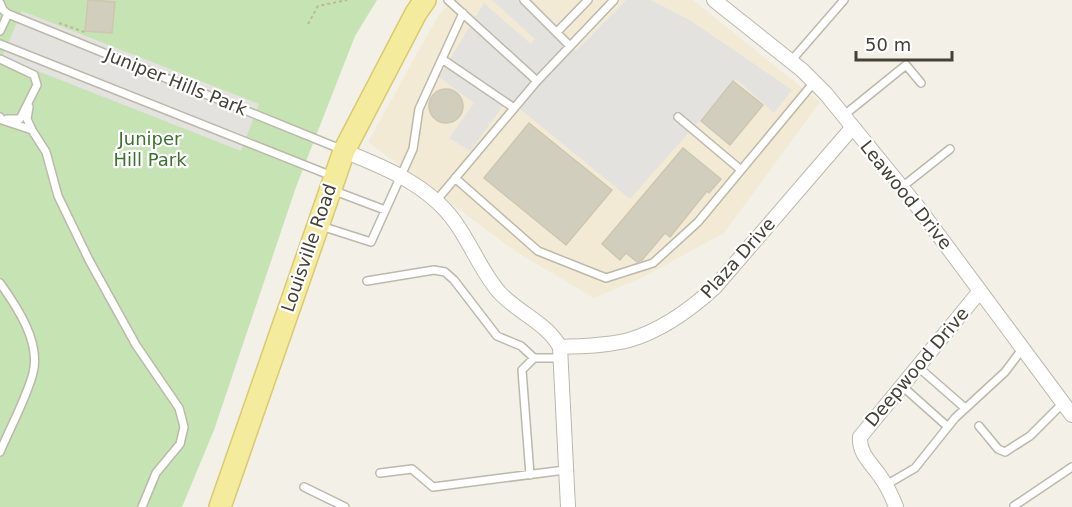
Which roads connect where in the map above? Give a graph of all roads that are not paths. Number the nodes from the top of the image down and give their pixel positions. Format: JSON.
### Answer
{"nodes":[{"id":1,"x":424,"y":0,"type":"edge"},
{"id":2,"x":448,"y":0,"type":"edge"},
{"id":3,"x":524,"y":0,"type":"edge"},
{"id":4,"x":588,"y":0,"type":"edge"},
{"id":5,"x":614,"y":0,"type":"edge"},
{"id":6,"x":844,"y":0,"type":"edge"},
{"id":7,"x":0,"y":3,"type":"edge"},
{"id":8,"x":723,"y":3,"type":"edge"},
{"id":9,"x":8,"y":14,"type":"junction"},
{"id":10,"x":463,"y":14,"type":"junction"},
{"id":11,"x":0,"y":31,"type":"edge"},
{"id":12,"x":556,"y":32,"type":"junction"},
{"id":13,"x":0,"y":44,"type":"edge"},
{"id":14,"x":570,"y":46,"type":"junction"},
{"id":15,"x":0,"y":59,"type":"edge"},
{"id":16,"x":442,"y":59,"type":"junction"},
{"id":17,"x":791,"y":61,"type":"junction"},
{"id":18,"x":537,"y":81,"type":"junction"},
{"id":19,"x":815,"y":81,"type":"junction"},
{"id":20,"x":921,"y":83,"type":"dead end"},
{"id":21,"x":29,"y":104,"type":"junction"},
{"id":22,"x":514,"y":108,"type":"junction"},
{"id":23,"x":678,"y":117,"type":"dead end"},
{"id":24,"x":1,"y":120,"type":"edge"},
{"id":25,"x":848,"y":122,"type":"junction"},
{"id":26,"x":32,"y":130,"type":"junction"},
{"id":27,"x":950,"y":149,"type":"dead end"},
{"id":28,"x":344,"y":151,"type":"junction"},
{"id":29,"x":741,"y":170,"type":"junction"},
{"id":30,"x":400,"y":176,"type":"junction"},
{"id":31,"x":455,"y":178,"type":"junction"},
{"id":32,"x":332,"y":183,"type":"junction"},
{"id":33,"x":902,"y":188,"type":"junction"},
{"id":34,"x":436,"y":201,"type":"junction"},
{"id":35,"x":385,"y":210,"type":"junction"},
{"id":36,"x":317,"y":225,"type":"junction"},
{"id":37,"x":367,"y":280,"type":"dead end"},
{"id":38,"x":0,"y":283,"type":"edge"},
{"id":39,"x":980,"y":291,"type":"junction"},
{"id":40,"x":4,"y":295,"type":"edge"},
{"id":41,"x":1023,"y":348,"type":"junction"},
{"id":42,"x":560,"y":353,"type":"junction"},
{"id":43,"x":534,"y":358,"type":"junction"},
{"id":44,"x":917,"y":366,"type":"junction"},
{"id":45,"x":902,"y":386,"type":"junction"},
{"id":46,"x":1063,"y":403,"type":"junction"},
{"id":47,"x":965,"y":408,"type":"junction"},
{"id":48,"x":1072,"y":415,"type":"edge"},
{"id":49,"x":979,"y":426,"type":"dead end"},
{"id":50,"x":948,"y":427,"type":"junction"},
{"id":51,"x":0,"y":452,"type":"edge"},
{"id":52,"x":1072,"y":466,"type":"edge"},
{"id":53,"x":565,"y":470,"type":"junction"},
{"id":54,"x":380,"y":473,"type":"dead end"},
{"id":55,"x":530,"y":475,"type":"junction"},
{"id":56,"x":886,"y":486,"type":"junction"},
{"id":57,"x":304,"y":487,"type":"dead end"},
{"id":58,"x":1014,"y":506,"type":"edge"},
{"id":59,"x":142,"y":507,"type":"edge"},
{"id":60,"x":220,"y":507,"type":"edge"},
{"id":61,"x":345,"y":507,"type":"edge"},
{"id":62,"x":568,"y":507,"type":"edge"},
{"id":63,"x":896,"y":507,"type":"edge"}],
"edges":[{"from":1,"to":28,"type":"main road","name":"Louisville Road"},
{"from":2,"to":10,"type":"lane"},
{"from":3,"to":12,"type":"lane"},
{"from":4,"to":12,"type":"lane"},
{"from":5,"to":14,"type":"lane"},
{"from":6,"to":17,"type":"lane"},
{"from":7,"to":9,"type":"lane"},
{"from":8,"to":17,"type":"street","name":"Leawood Drive"},
{"from":9,"to":11,"type":"lane"},
{"from":9,"to":28,"type":"lane","name":"Juniper Hills Park"},
{"from":10,"to":16,"type":"lane"},
{"from":10,"to":18,"type":"lane"},
{"from":12,"to":14,"type":"lane"},
{"from":13,"to":32,"type":"lane","name":"Juniper Hills Park"},
{"from":14,"to":18,"type":"lane"},
{"from":15,"to":21,"type":"lane"},
{"from":16,"to":22,"type":"lane"},
{"from":16,"to":30,"type":"lane"},
{"from":17,"to":19,"type":"street","name":"Leawood Drive"},
{"from":18,"to":22,"type":"lane"},
{"from":19,"to":25,"type":"street","name":"Leawood Drive"},
{"from":19,"to":29,"type":"lane"},
{"from":20,"to":25,"type":"lane"},
{"from":21,"to":24,"type":"lane"},
{"from":21,"to":26,"type":"lane"},
{"from":22,"to":31,"type":"lane"},
{"from":23,"to":29,"type":"lane"},
{"from":24,"to":26,"type":"lane"},
{"from":25,"to":33,"type":"street","name":"Leawood Drive"},
{"from":25,"to":42,"type":"street","name":"Plaza Drive"},
{"from":26,"to":59,"type":"lane"},
{"from":27,"to":33,"type":"lane"},
{"from":28,"to":30,"type":"street"},
{"from":28,"to":32,"type":"main road","name":"Louisville Road"},
{"from":29,"to":31,"type":"lane"},
{"from":30,"to":34,"type":"street"},
{"from":30,"to":35,"type":"lane"},
{"from":31,"to":34,"type":"lane"},
{"from":32,"to":35,"type":"lane","name":"Juniper Hills Park"},
{"from":32,"to":36,"type":"main road","name":"Louisville Road"},
{"from":33,"to":39,"type":"street","name":"Leawood Drive"},
{"from":34,"to":42,"type":"street"},
{"from":35,"to":36,"type":"lane"},
{"from":36,"to":60,"type":"main road","name":"Louisville Road"},
{"from":37,"to":43,"type":"lane"},
{"from":38,"to":40,"type":"lane"},
{"from":39,"to":41,"type":"street","name":"Leawood Drive"},
{"from":39,"to":44,"type":"street","name":"Deepwood Drive"},
{"from":40,"to":51,"type":"lane"},
{"from":41,"to":46,"type":"street","name":"Leawood Drive"},
{"from":41,"to":47,"type":"lane"},
{"from":42,"to":43,"type":"lane"},
{"from":42,"to":53,"type":"street"},
{"from":43,"to":55,"type":"lane"},
{"from":44,"to":45,"type":"street","name":"Deepwood Drive"},
{"from":44,"to":47,"type":"lane"},
{"from":45,"to":50,"type":"lane"},
{"from":45,"to":56,"type":"street","name":"Deepwood Drive"},
{"from":46,"to":48,"type":"street","name":"Leawood Drive"},
{"from":46,"to":49,"type":"lane"},
{"from":47,"to":50,"type":"lane"},
{"from":50,"to":56,"type":"lane"},
{"from":52,"to":58,"type":"lane"},
{"from":53,"to":55,"type":"lane"},
{"from":53,"to":62,"type":"street"},
{"from":54,"to":55,"type":"lane"},
{"from":56,"to":63,"type":"street","name":"Deepwood Drive"},
{"from":57,"to":61,"type":"lane"}]}
